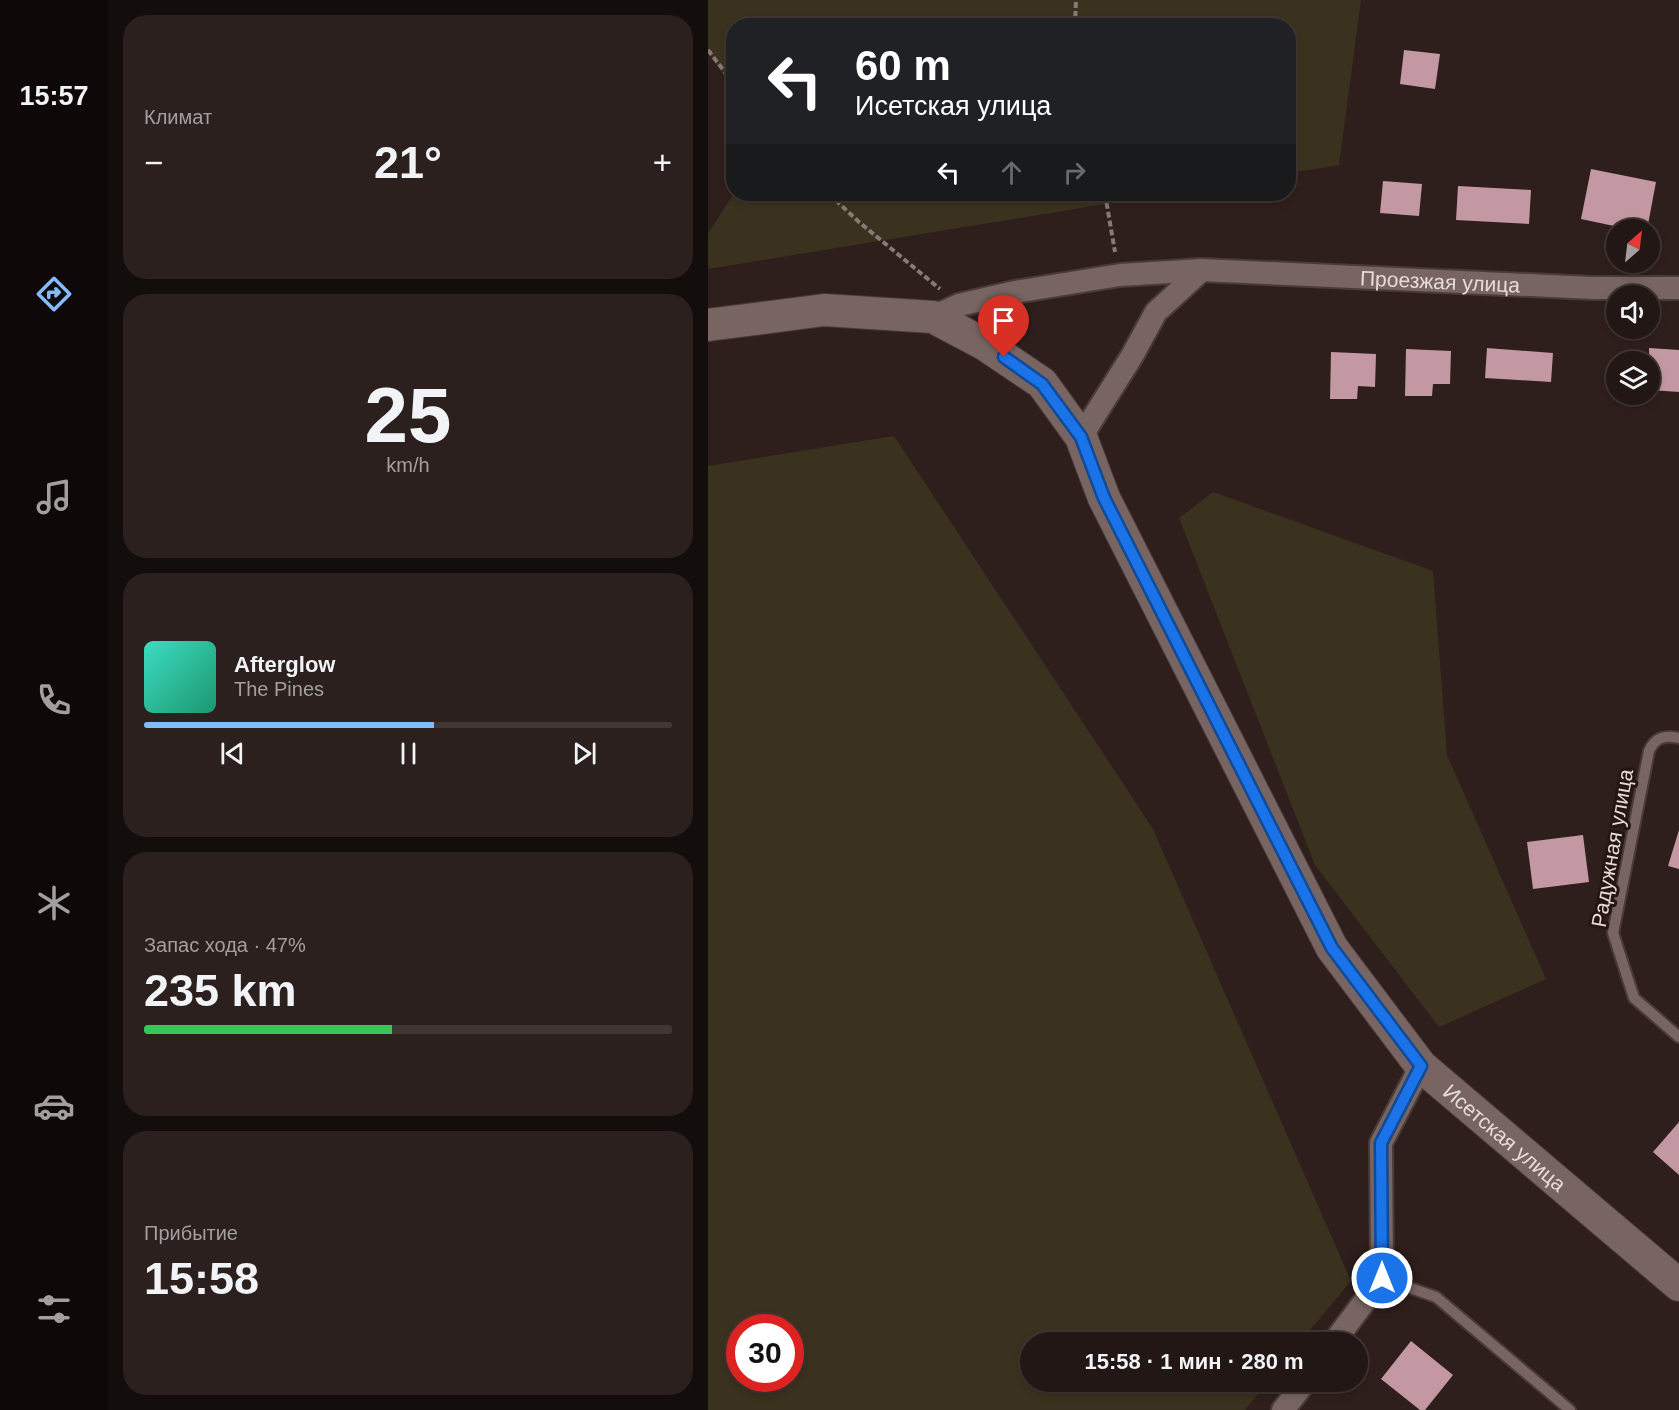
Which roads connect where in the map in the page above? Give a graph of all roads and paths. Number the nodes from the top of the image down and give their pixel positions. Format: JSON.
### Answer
{"nodes":[{"id":1,"x":1076,"y":0,"type":"edge"},
{"id":2,"x":1076,"y":18,"type":"edge"},
{"id":3,"x":708,"y":50,"type":"edge"},
{"id":4,"x":726,"y":74,"type":"edge"},
{"id":5,"x":836,"y":201,"type":"edge"},
{"id":6,"x":1106,"y":201,"type":"edge"},
{"id":7,"x":1202,"y":270,"type":"junction"},
{"id":8,"x":1120,"y":275,"type":"junction"},
{"id":9,"x":1679,"y":288,"type":"edge"},
{"id":10,"x":946,"y":311,"type":"junction"},
{"id":11,"x":708,"y":325,"type":"edge"},
{"id":12,"x":1081,"y":437,"type":"junction"},
{"id":13,"x":1679,"y":738,"type":"edge"},
{"id":14,"x":1679,"y":1037,"type":"edge"},
{"id":15,"x":1421,"y":1066,"type":"junction"},
{"id":16,"x":1382,"y":1278,"type":"junction"},
{"id":17,"x":1679,"y":1285,"type":"edge"},
{"id":18,"x":1342,"y":1332,"type":"edge"},
{"id":19,"x":1297,"y":1392,"type":"edge"},
{"id":20,"x":1283,"y":1410,"type":"edge"},
{"id":21,"x":1570,"y":1410,"type":"edge"}],
"edges":[{"from":1,"to":2,"type":"path"},
{"from":3,"to":4,"type":"path"},
{"from":5,"to":10,"type":"path"},
{"from":6,"to":8,"type":"path"},
{"from":7,"to":8,"type":"street","name":"Проезжая улица"},
{"from":7,"to":9,"type":"street","name":"Проезжая улица"},
{"from":7,"to":12,"type":"street"},
{"from":8,"to":10,"type":"street","name":"Проезжая улица"},
{"from":10,"to":11,"type":"main road"},
{"from":10,"to":12,"type":"main road","name":"Исетская улица"},
{"from":12,"to":15,"type":"main road","name":"Исетская улица"},
{"from":13,"to":14,"type":"lane","name":"Радужная улица"},
{"from":15,"to":16,"type":"street"},
{"from":15,"to":17,"type":"main road","name":"Исетская улица"},
{"from":16,"to":18,"type":"street"},
{"from":16,"to":21,"type":"lane"},
{"from":19,"to":20,"type":"street"}]}
